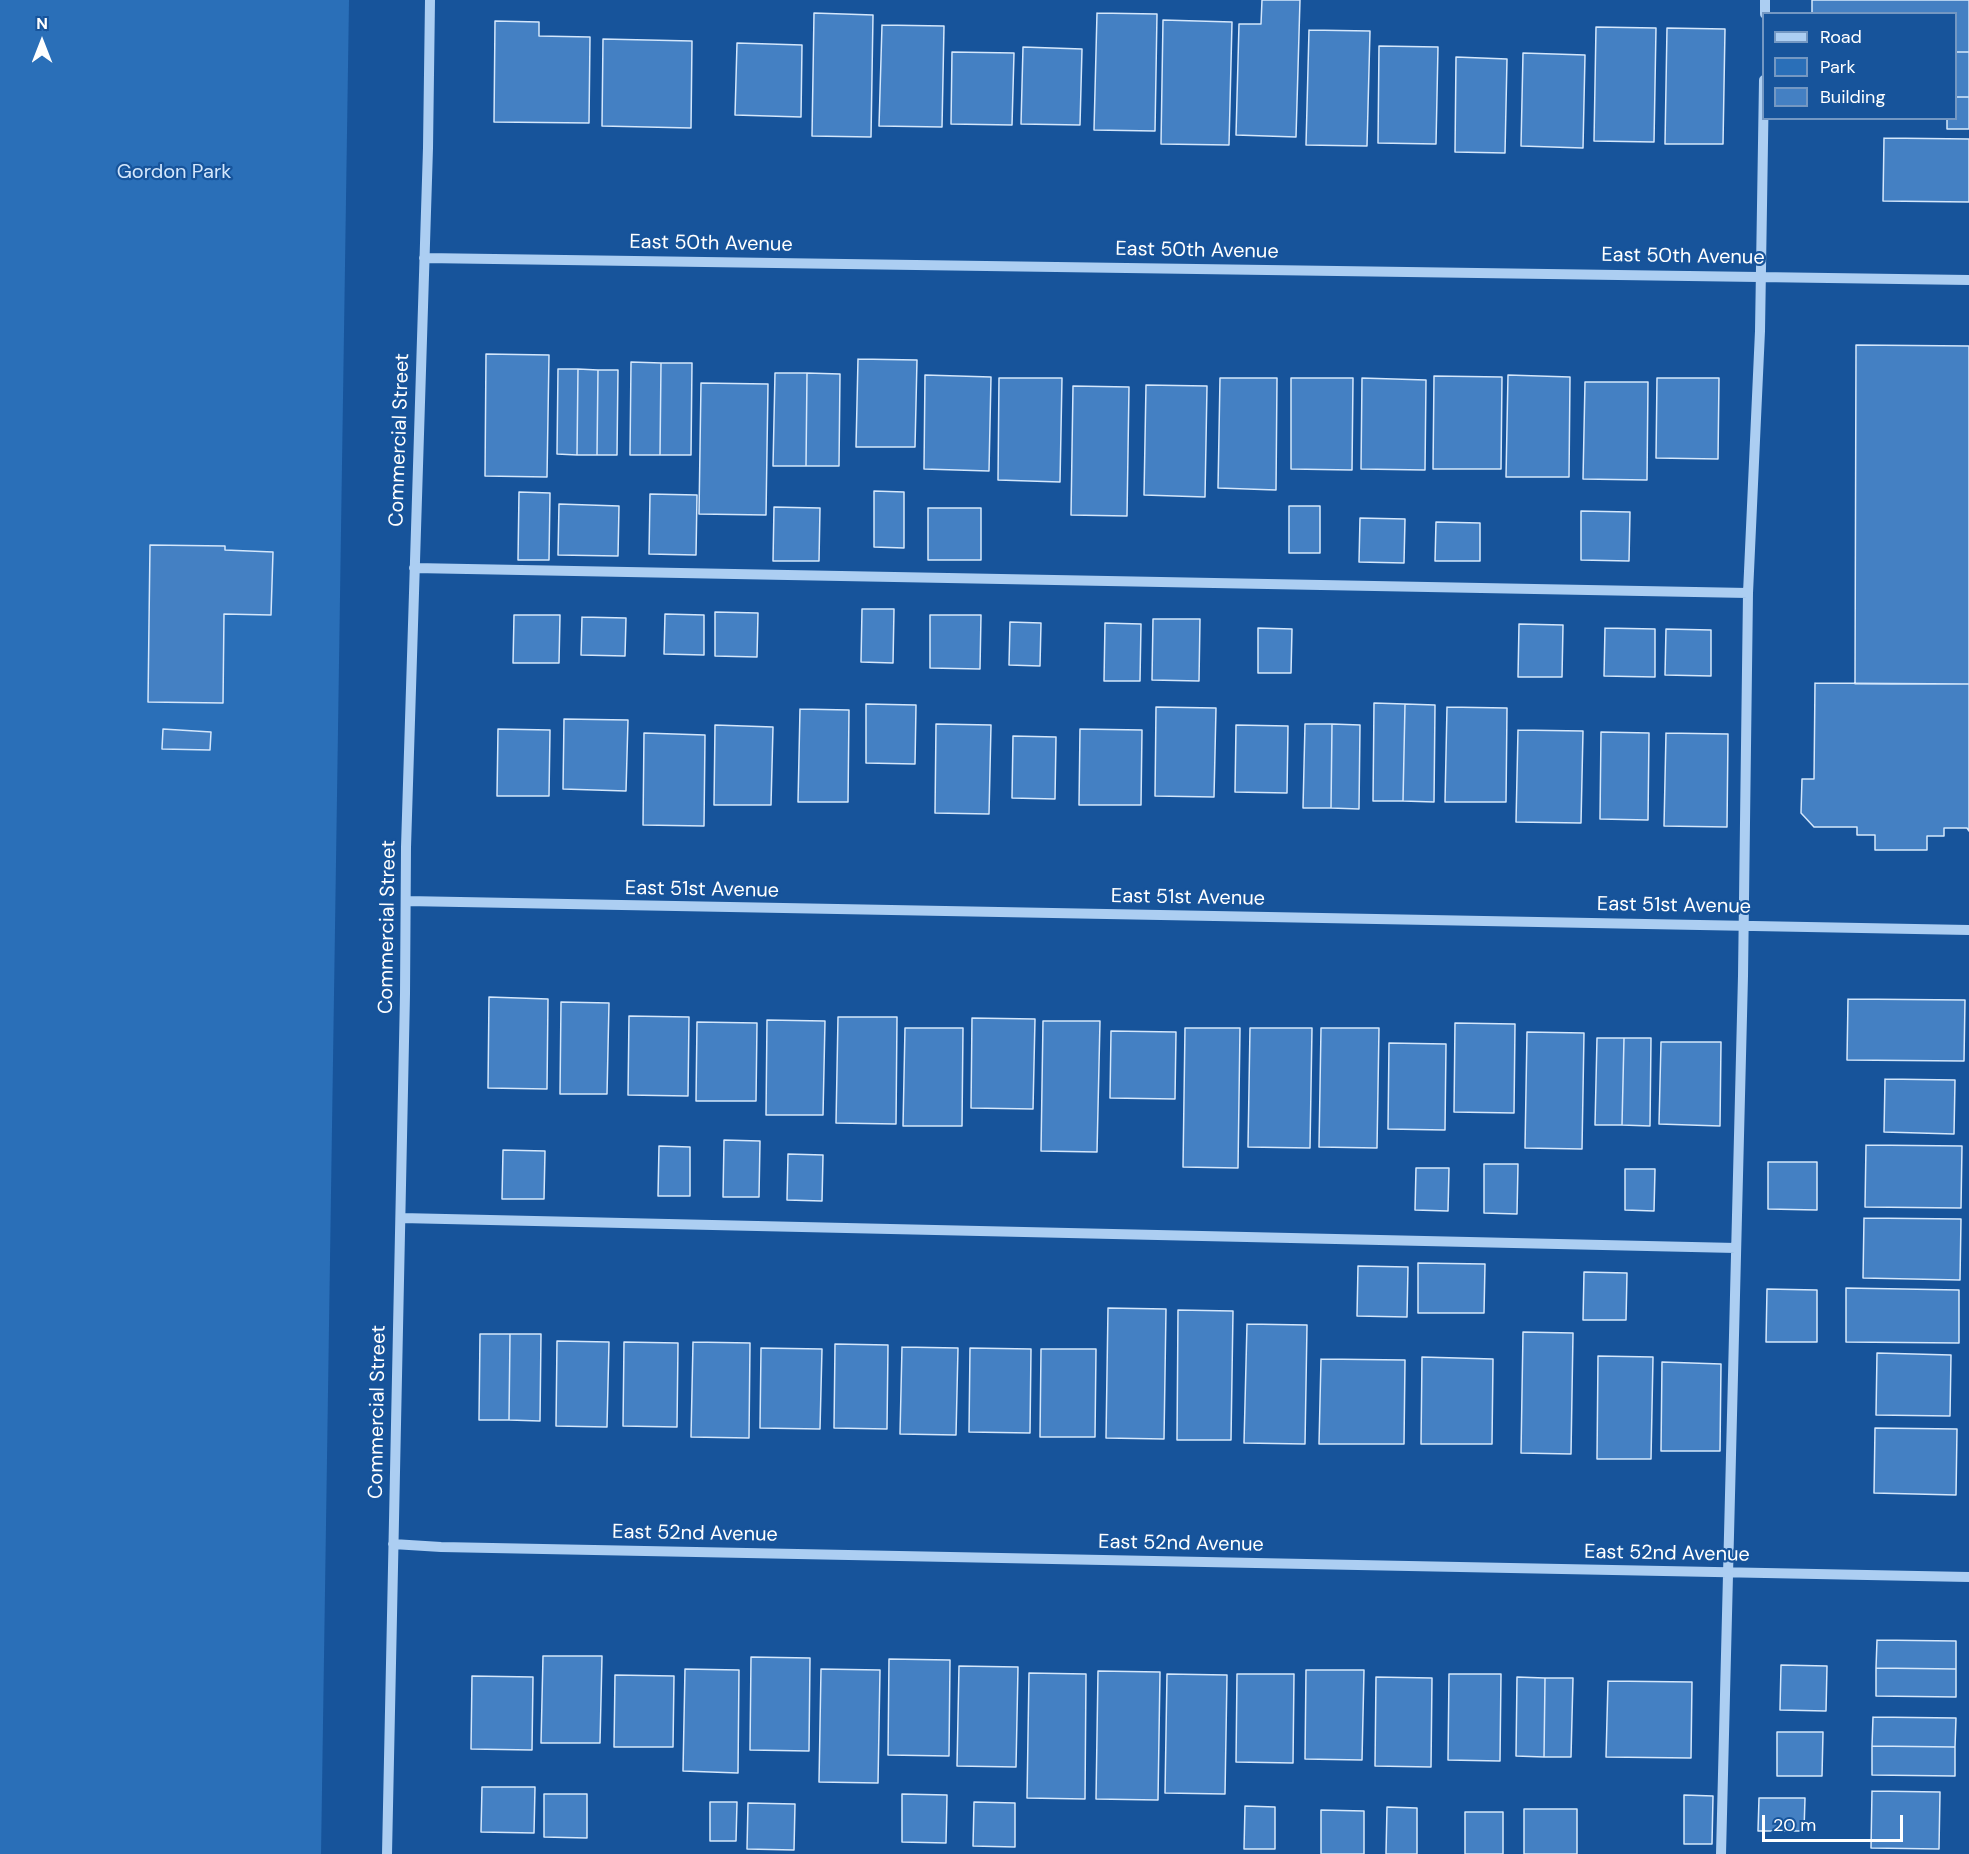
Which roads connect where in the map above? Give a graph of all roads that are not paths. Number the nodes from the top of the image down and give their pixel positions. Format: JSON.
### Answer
{"nodes":[{"id":1,"x":430,"y":0,"type":"edge"},
{"id":2,"x":1763,"y":120,"type":"edge"},
{"id":3,"x":424,"y":258,"type":"junction"},
{"id":4,"x":1761,"y":276,"type":"junction"},
{"id":5,"x":1969,"y":280,"type":"edge"},
{"id":6,"x":414,"y":568,"type":"junction"},
{"id":7,"x":1748,"y":594,"type":"junction"},
{"id":8,"x":406,"y":901,"type":"junction"},
{"id":9,"x":1743,"y":926,"type":"junction"},
{"id":10,"x":1969,"y":930,"type":"edge"},
{"id":11,"x":401,"y":1218,"type":"junction"},
{"id":12,"x":1736,"y":1248,"type":"junction"},
{"id":13,"x":393,"y":1544,"type":"junction"},
{"id":14,"x":1727,"y":1573,"type":"junction"},
{"id":15,"x":1969,"y":1577,"type":"edge"},
{"id":16,"x":387,"y":1854,"type":"edge"},
{"id":17,"x":1721,"y":1854,"type":"edge"}],
"edges":[{"from":1,"to":3,"type":"street","name":"Commercial Street"},
{"from":2,"to":4,"type":"street"},
{"from":3,"to":4,"type":"street","name":"East 50th Avenue"},
{"from":3,"to":6,"type":"street","name":"Commercial Street"},
{"from":4,"to":5,"type":"street","name":"East 50th Avenue"},
{"from":4,"to":7,"type":"street"},
{"from":6,"to":7,"type":"street"},
{"from":6,"to":8,"type":"street","name":"Commercial Street"},
{"from":7,"to":9,"type":"street"},
{"from":8,"to":9,"type":"street","name":"East 51st Avenue"},
{"from":8,"to":11,"type":"street","name":"Commercial Street"},
{"from":9,"to":10,"type":"street","name":"East 51st Avenue"},
{"from":9,"to":12,"type":"street"},
{"from":11,"to":12,"type":"street"},
{"from":11,"to":13,"type":"street","name":"Commercial Street"},
{"from":12,"to":14,"type":"street"},
{"from":13,"to":14,"type":"street","name":"East 52nd Avenue"},
{"from":13,"to":16,"type":"street","name":"Commercial Street"},
{"from":14,"to":15,"type":"street","name":"East 52nd Avenue"},
{"from":14,"to":17,"type":"street"}]}
